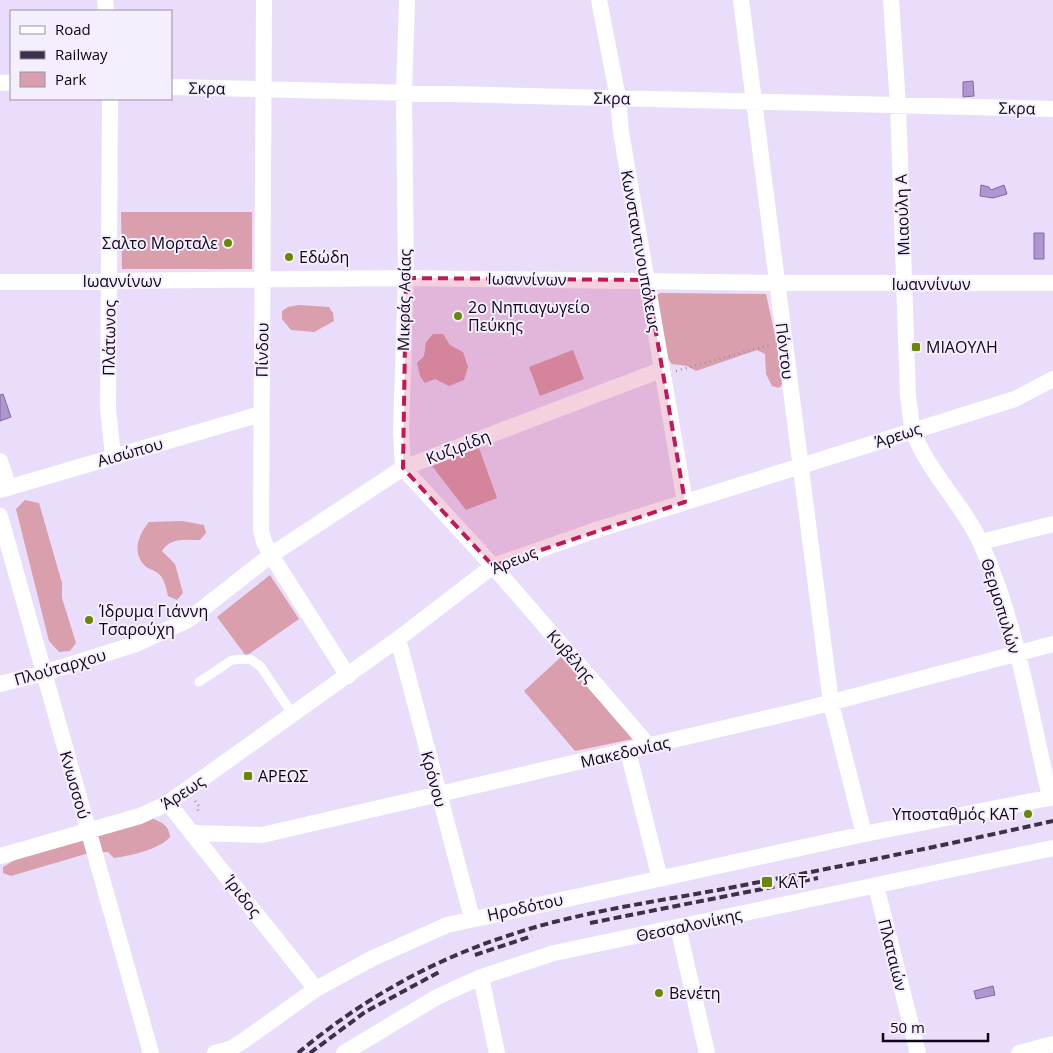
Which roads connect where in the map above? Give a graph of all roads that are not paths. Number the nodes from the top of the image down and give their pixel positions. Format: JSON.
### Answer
{"nodes":[{"id":1,"x":264,"y":0,"type":"edge"},
{"id":2,"x":407,"y":0,"type":"edge"},
{"id":3,"x":599,"y":0,"type":"edge"},
{"id":4,"x":741,"y":0,"type":"edge"},
{"id":5,"x":891,"y":0,"type":"edge"},
{"id":6,"x":172,"y":87,"type":"edge"},
{"id":7,"x":263,"y":90,"type":"junction"},
{"id":8,"x":404,"y":93,"type":"junction"},
{"id":9,"x":618,"y":98,"type":"junction"},
{"id":10,"x":110,"y":100,"type":"edge"},
{"id":11,"x":755,"y":102,"type":"junction"},
{"id":12,"x":898,"y":105,"type":"junction"},
{"id":13,"x":1053,"y":109,"type":"edge"},
{"id":14,"x":406,"y":278,"type":"junction"},
{"id":15,"x":263,"y":280,"type":"junction"},
{"id":16,"x":647,"y":280,"type":"junction"},
{"id":17,"x":0,"y":282,"type":"edge"},
{"id":18,"x":109,"y":282,"type":"junction"},
{"id":19,"x":1053,"y":283,"type":"edge"},
{"id":20,"x":776,"y":284,"type":"junction"},
{"id":21,"x":905,"y":284,"type":"junction"},
{"id":22,"x":661,"y":370,"type":"junction"},
{"id":23,"x":1053,"y":379,"type":"edge"},
{"id":24,"x":261,"y":414,"type":"junction"},
{"id":25,"x":913,"y":430,"type":"junction"},
{"id":26,"x":114,"y":456,"type":"junction"},
{"id":27,"x":0,"y":461,"type":"edge"},
{"id":28,"x":800,"y":466,"type":"junction"},
{"id":29,"x":403,"y":468,"type":"junction"},
{"id":30,"x":4,"y":489,"type":"edge"},
{"id":31,"x":685,"y":502,"type":"junction"},
{"id":32,"x":0,"y":516,"type":"edge"},
{"id":33,"x":1053,"y":524,"type":"edge"},
{"id":34,"x":981,"y":542,"type":"junction"},
{"id":35,"x":271,"y":555,"type":"junction"},
{"id":36,"x":493,"y":566,"type":"junction"},
{"id":37,"x":398,"y":639,"type":"junction"},
{"id":38,"x":1053,"y":644,"type":"edge"},
{"id":39,"x":1017,"y":653,"type":"junction"},
{"id":40,"x":44,"y":673,"type":"junction"},
{"id":41,"x":348,"y":676,"type":"junction"},
{"id":42,"x":199,"y":682,"type":"dead end"},
{"id":43,"x":0,"y":684,"type":"edge"},
{"id":44,"x":831,"y":703,"type":"junction"},
{"id":45,"x":293,"y":714,"type":"junction"},
{"id":46,"x":649,"y":746,"type":"junction"},
{"id":47,"x":628,"y":752,"type":"junction"},
{"id":48,"x":438,"y":796,"type":"junction"},
{"id":49,"x":1052,"y":797,"type":"edge"},
{"id":50,"x":168,"y":803,"type":"junction"},
{"id":51,"x":88,"y":830,"type":"junction"},
{"id":52,"x":193,"y":833,"type":"junction"},
{"id":53,"x":864,"y":834,"type":"junction"},
{"id":54,"x":1053,"y":848,"type":"edge"},
{"id":55,"x":0,"y":856,"type":"edge"},
{"id":56,"x":660,"y":879,"type":"junction"},
{"id":57,"x":876,"y":886,"type":"junction"},
{"id":58,"x":472,"y":918,"type":"junction"},
{"id":59,"x":678,"y":927,"type":"junction"},
{"id":60,"x":481,"y":977,"type":"junction"},
{"id":61,"x":316,"y":989,"type":"junction"},
{"id":62,"x":1053,"y":1044,"type":"edge"},
{"id":63,"x":151,"y":1053,"type":"edge"},
{"id":64,"x":215,"y":1053,"type":"edge"},
{"id":65,"x":344,"y":1053,"type":"edge"},
{"id":66,"x":497,"y":1053,"type":"edge"},
{"id":67,"x":707,"y":1053,"type":"edge"},
{"id":68,"x":918,"y":1053,"type":"edge"},
{"id":69,"x":1020,"y":1053,"type":"edge"}],
"edges":[{"from":1,"to":7,"type":"street","name":"Πίνδου"},
{"from":2,"to":8,"type":"street","name":"Μικράς Ασίας"},
{"from":3,"to":9,"type":"street","name":"Κωνσταντινουπόλεως"},
{"from":4,"to":11,"type":"street","name":"Πόντου"},
{"from":5,"to":12,"type":"street","name":"Μιαούλη Α"},
{"from":6,"to":7,"type":"street","name":"Σκρα"},
{"from":7,"to":8,"type":"street","name":"Σκρα"},
{"from":7,"to":15,"type":"street","name":"Πίνδου"},
{"from":8,"to":9,"type":"street","name":"Σκρα"},
{"from":8,"to":14,"type":"street","name":"Μικράς Ασίας"},
{"from":9,"to":11,"type":"street","name":"Σκρα"},
{"from":9,"to":16,"type":"street","name":"Κωνσταντινουπόλεως"},
{"from":10,"to":18,"type":"street","name":"Πλάτωνος"},
{"from":11,"to":12,"type":"street","name":"Σκρα"},
{"from":11,"to":20,"type":"street","name":"Πόντου"},
{"from":12,"to":13,"type":"street","name":"Σκρα"},
{"from":12,"to":21,"type":"street","name":"Μιαούλη Α"},
{"from":14,"to":15,"type":"street","name":"Ιωαννίνων"},
{"from":14,"to":16,"type":"street","name":"Ιωαννίνων"},
{"from":14,"to":29,"type":"street","name":"Μικράς Ασίας"},
{"from":15,"to":18,"type":"street","name":"Ιωαννίνων"},
{"from":15,"to":24,"type":"street","name":"Πίνδου"},
{"from":16,"to":20,"type":"street","name":"Ιωαννίνων"},
{"from":16,"to":22,"type":"street","name":"Κωνσταντινουπόλεως"},
{"from":17,"to":18,"type":"street","name":"Ιωαννίνων"},
{"from":18,"to":26,"type":"street","name":"Πλάτωνος"},
{"from":19,"to":21,"type":"street","name":"Ιωαννίνων"},
{"from":20,"to":21,"type":"street","name":"Ιωαννίνων"},
{"from":20,"to":28,"type":"street","name":"Πόντου"},
{"from":21,"to":25,"type":"street","name":"Μιαούλη Α"},
{"from":22,"to":29,"type":"street","name":"Κυζιρίδη"},
{"from":22,"to":31,"type":"street","name":"Κωνσταντινουπόλεως"},
{"from":23,"to":25,"type":"street","name":"Άρεως"},
{"from":24,"to":26,"type":"street","name":"Αισώπου"},
{"from":24,"to":35,"type":"street","name":"Πίνδου"},
{"from":25,"to":28,"type":"street","name":"Άρεως"},
{"from":25,"to":34,"type":"street","name":"Θερμοπυλών"},
{"from":26,"to":30,"type":"street","name":"Αισώπου"},
{"from":27,"to":30,"type":"street"},
{"from":28,"to":31,"type":"street","name":"Άρεως"},
{"from":28,"to":44,"type":"street","name":"Πόντου"},
{"from":29,"to":35,"type":"street","name":"Κυζιρίδη"},
{"from":29,"to":36,"type":"street"},
{"from":31,"to":36,"type":"street","name":"Άρεως"},
{"from":32,"to":40,"type":"street","name":"Κνωσσού"},
{"from":33,"to":34,"type":"street"},
{"from":34,"to":39,"type":"street","name":"Θερμοπυλών"},
{"from":35,"to":40,"type":"street","name":"Πλούταρχου"},
{"from":35,"to":41,"type":"street","name":"Πίνδου"},
{"from":36,"to":37,"type":"street","name":"Άρεως"},
{"from":36,"to":46,"type":"street","name":"Κυβέλης"},
{"from":37,"to":41,"type":"street","name":"Άρεως"},
{"from":37,"to":48,"type":"street","name":"Κρόνου"},
{"from":38,"to":39,"type":"street","name":"Μακεδονίας"},
{"from":39,"to":44,"type":"street","name":"Μακεδονίας"},
{"from":39,"to":49,"type":"street","name":"Θερμοπυλών"},
{"from":40,"to":43,"type":"street","name":"Πλούταρχου"},
{"from":40,"to":51,"type":"street","name":"Κνωσσού"},
{"from":41,"to":45,"type":"street","name":"Άρεως"},
{"from":42,"to":45,"type":"lane"},
{"from":44,"to":46,"type":"street","name":"Μακεδονίας"},
{"from":44,"to":53,"type":"street"},
{"from":45,"to":50,"type":"street","name":"Άρεως"},
{"from":46,"to":47,"type":"street","name":"Μακεδονίας"},
{"from":47,"to":48,"type":"street","name":"Μακεδονίας"},
{"from":47,"to":56,"type":"street"},
{"from":48,"to":52,"type":"street","name":"Μακεδονίας"},
{"from":48,"to":58,"type":"street","name":"Κρόνου"},
{"from":49,"to":53,"type":"street"},
{"from":50,"to":51,"type":"street","name":"Άρεως"},
{"from":50,"to":52,"type":"street","name":"Ίριδος"},
{"from":51,"to":55,"type":"street","name":"Άρεως"},
{"from":51,"to":63,"type":"street","name":"Κνωσσού"},
{"from":52,"to":61,"type":"street","name":"Ίριδος"},
{"from":53,"to":56,"type":"street","name":"Ηροδότου"},
{"from":54,"to":57,"type":"street","name":"Θεσσαλονίκης"},
{"from":56,"to":58,"type":"street","name":"Ηροδότου"},
{"from":57,"to":59,"type":"street","name":"Θεσσαλονίκης"},
{"from":57,"to":68,"type":"street","name":"Πλαταιών"},
{"from":58,"to":61,"type":"street","name":"Ηροδότου"},
{"from":59,"to":60,"type":"street","name":"Θεσσαλονίκης"},
{"from":59,"to":67,"type":"street"},
{"from":60,"to":65,"type":"street","name":"Θεσσαλονίκης"},
{"from":60,"to":66,"type":"street"},
{"from":61,"to":64,"type":"street","name":"Ηροδότου"},
{"from":62,"to":69,"type":"street"}]}
